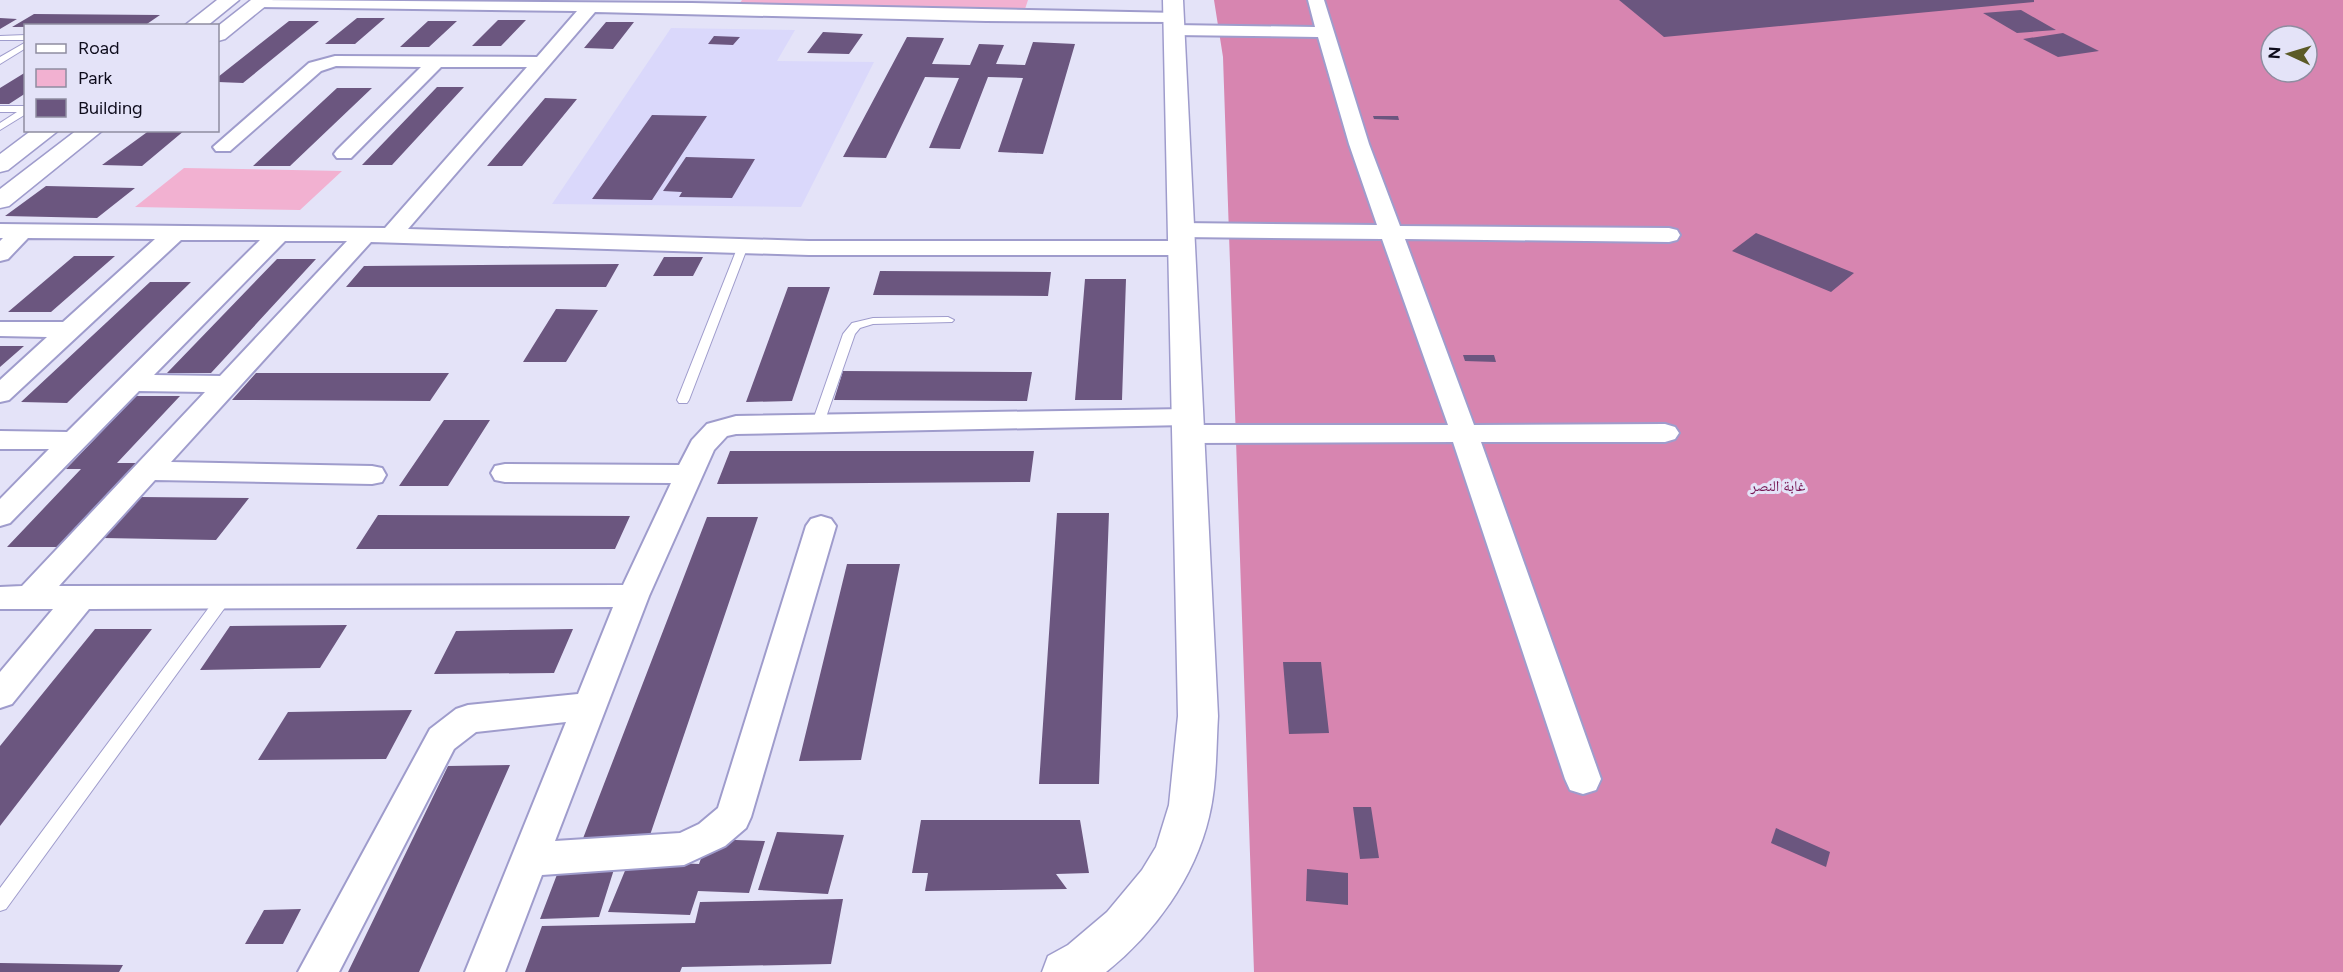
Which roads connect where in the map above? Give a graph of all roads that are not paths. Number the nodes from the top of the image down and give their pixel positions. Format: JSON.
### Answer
{"nodes":[{"id":1,"x":229,"y":0,"type":"edge"},
{"id":2,"x":1316,"y":0,"type":"edge"},
{"id":3,"x":262,"y":1,"type":"edge"},
{"id":4,"x":590,"y":7,"type":"junction"},
{"id":5,"x":1174,"y":16,"type":"edge"},
{"id":6,"x":197,"y":24,"type":"edge"},
{"id":7,"x":1327,"y":32,"type":"junction"},
{"id":8,"x":219,"y":34,"type":"edge"},
{"id":9,"x":24,"y":37,"type":"edge"},
{"id":10,"x":0,"y":38,"type":"edge"},
{"id":11,"x":24,"y":45,"type":"edge"},
{"id":12,"x":0,"y":61,"type":"edge"},
{"id":13,"x":436,"y":62,"type":"junction"},
{"id":14,"x":541,"y":62,"type":"junction"},
{"id":15,"x":0,"y":110,"type":"edge"},
{"id":16,"x":24,"y":110,"type":"edge"},
{"id":17,"x":24,"y":111,"type":"edge"},
{"id":18,"x":0,"y":127,"type":"edge"},
{"id":19,"x":45,"y":132,"type":"edge"},
{"id":20,"x":89,"y":132,"type":"edge"},
{"id":21,"x":223,"y":147,"type":"dead end"},
{"id":22,"x":344,"y":154,"type":"dead end"},
{"id":23,"x":0,"y":165,"type":"edge"},
{"id":24,"x":0,"y":201,"type":"edge"},
{"id":25,"x":11,"y":231,"type":"edge"},
{"id":26,"x":1391,"y":231,"type":"junction"},
{"id":27,"x":176,"y":232,"type":"junction"},
{"id":28,"x":280,"y":233,"type":"junction"},
{"id":29,"x":366,"y":234,"type":"junction"},
{"id":30,"x":391,"y":235,"type":"junction"},
{"id":31,"x":1669,"y":235,"type":"dead end"},
{"id":32,"x":1181,"y":239,"type":"junction"},
{"id":33,"x":743,"y":246,"type":"junction"},
{"id":34,"x":0,"y":254,"type":"edge"},
{"id":35,"x":948,"y":320,"type":"dead end"},
{"id":36,"x":0,"y":329,"type":"edge"},
{"id":37,"x":70,"y":330,"type":"junction"},
{"id":38,"x":132,"y":383,"type":"junction"},
{"id":39,"x":226,"y":384,"type":"junction"},
{"id":40,"x":0,"y":394,"type":"edge"},
{"id":41,"x":683,"y":400,"type":"dead end"},
{"id":42,"x":818,"y":423,"type":"junction"},
{"id":43,"x":1186,"y":426,"type":"junction"},
{"id":44,"x":1665,"y":433,"type":"dead end"},
{"id":45,"x":1464,"y":434,"type":"junction"},
{"id":46,"x":0,"y":440,"type":"edge"},
{"id":47,"x":75,"y":441,"type":"junction"},
{"id":48,"x":145,"y":471,"type":"junction"},
{"id":49,"x":505,"y":473,"type":"dead end"},
{"id":50,"x":689,"y":474,"type":"junction"},
{"id":51,"x":372,"y":475,"type":"dead end"},
{"id":52,"x":0,"y":516,"type":"edge"},
{"id":53,"x":821,"y":526,"type":"dead end"},
{"id":54,"x":633,"y":596,"type":"junction"},
{"id":55,"x":15,"y":598,"type":"edge"},
{"id":56,"x":224,"y":598,"type":"junction"},
{"id":57,"x":80,"y":599,"type":"junction"},
{"id":58,"x":0,"y":695,"type":"edge"},
{"id":59,"x":590,"y":706,"type":"junction"},
{"id":60,"x":1583,"y":779,"type":"dead end"},
{"id":61,"x":530,"y":859,"type":"junction"},
{"id":62,"x":0,"y":903,"type":"edge"},
{"id":63,"x":318,"y":972,"type":"edge"},
{"id":64,"x":485,"y":972,"type":"edge"},
{"id":65,"x":1065,"y":972,"type":"edge"}],
"edges":[{"from":1,"to":6,"type":"main road"},
{"from":2,"to":7,"type":"street"},
{"from":3,"to":4,"type":"street"},
{"from":3,"to":8,"type":"main road"},
{"from":4,"to":5,"type":"street"},
{"from":4,"to":14,"type":"street"},
{"from":5,"to":7,"type":"street"},
{"from":5,"to":32,"type":"main road"},
{"from":7,"to":26,"type":"street"},
{"from":9,"to":10,"type":"lane"},
{"from":11,"to":12,"type":"lane"},
{"from":13,"to":14,"type":"street"},
{"from":13,"to":21,"type":"street"},
{"from":13,"to":22,"type":"street"},
{"from":14,"to":30,"type":"street"},
{"from":15,"to":16,"type":"lane"},
{"from":17,"to":18,"type":"lane"},
{"from":19,"to":23,"type":"main road"},
{"from":20,"to":24,"type":"main road"},
{"from":25,"to":27,"type":"street"},
{"from":25,"to":34,"type":"street"},
{"from":26,"to":31,"type":"street"},
{"from":26,"to":32,"type":"street"},
{"from":26,"to":45,"type":"street"},
{"from":27,"to":28,"type":"street"},
{"from":27,"to":37,"type":"street"},
{"from":28,"to":29,"type":"street"},
{"from":28,"to":38,"type":"street"},
{"from":29,"to":30,"type":"street"},
{"from":29,"to":39,"type":"street"},
{"from":30,"to":33,"type":"street"},
{"from":32,"to":33,"type":"street"},
{"from":32,"to":43,"type":"main road"},
{"from":33,"to":41,"type":"lane"},
{"from":35,"to":42,"type":"lane"},
{"from":36,"to":37,"type":"street"},
{"from":37,"to":40,"type":"street"},
{"from":38,"to":39,"type":"street"},
{"from":38,"to":47,"type":"street"},
{"from":39,"to":48,"type":"street"},
{"from":42,"to":43,"type":"street"},
{"from":42,"to":50,"type":"street"},
{"from":43,"to":45,"type":"street"},
{"from":43,"to":65,"type":"main road"},
{"from":44,"to":45,"type":"street"},
{"from":45,"to":60,"type":"street"},
{"from":46,"to":47,"type":"street"},
{"from":47,"to":52,"type":"street"},
{"from":48,"to":51,"type":"street"},
{"from":48,"to":55,"type":"street"},
{"from":49,"to":50,"type":"street"},
{"from":50,"to":54,"type":"street"},
{"from":53,"to":61,"type":"street"},
{"from":54,"to":56,"type":"street"},
{"from":54,"to":59,"type":"street"},
{"from":55,"to":57,"type":"street"},
{"from":56,"to":57,"type":"street"},
{"from":56,"to":62,"type":"lane"},
{"from":57,"to":58,"type":"street"},
{"from":59,"to":61,"type":"street"},
{"from":59,"to":63,"type":"street"},
{"from":61,"to":64,"type":"street"}]}
